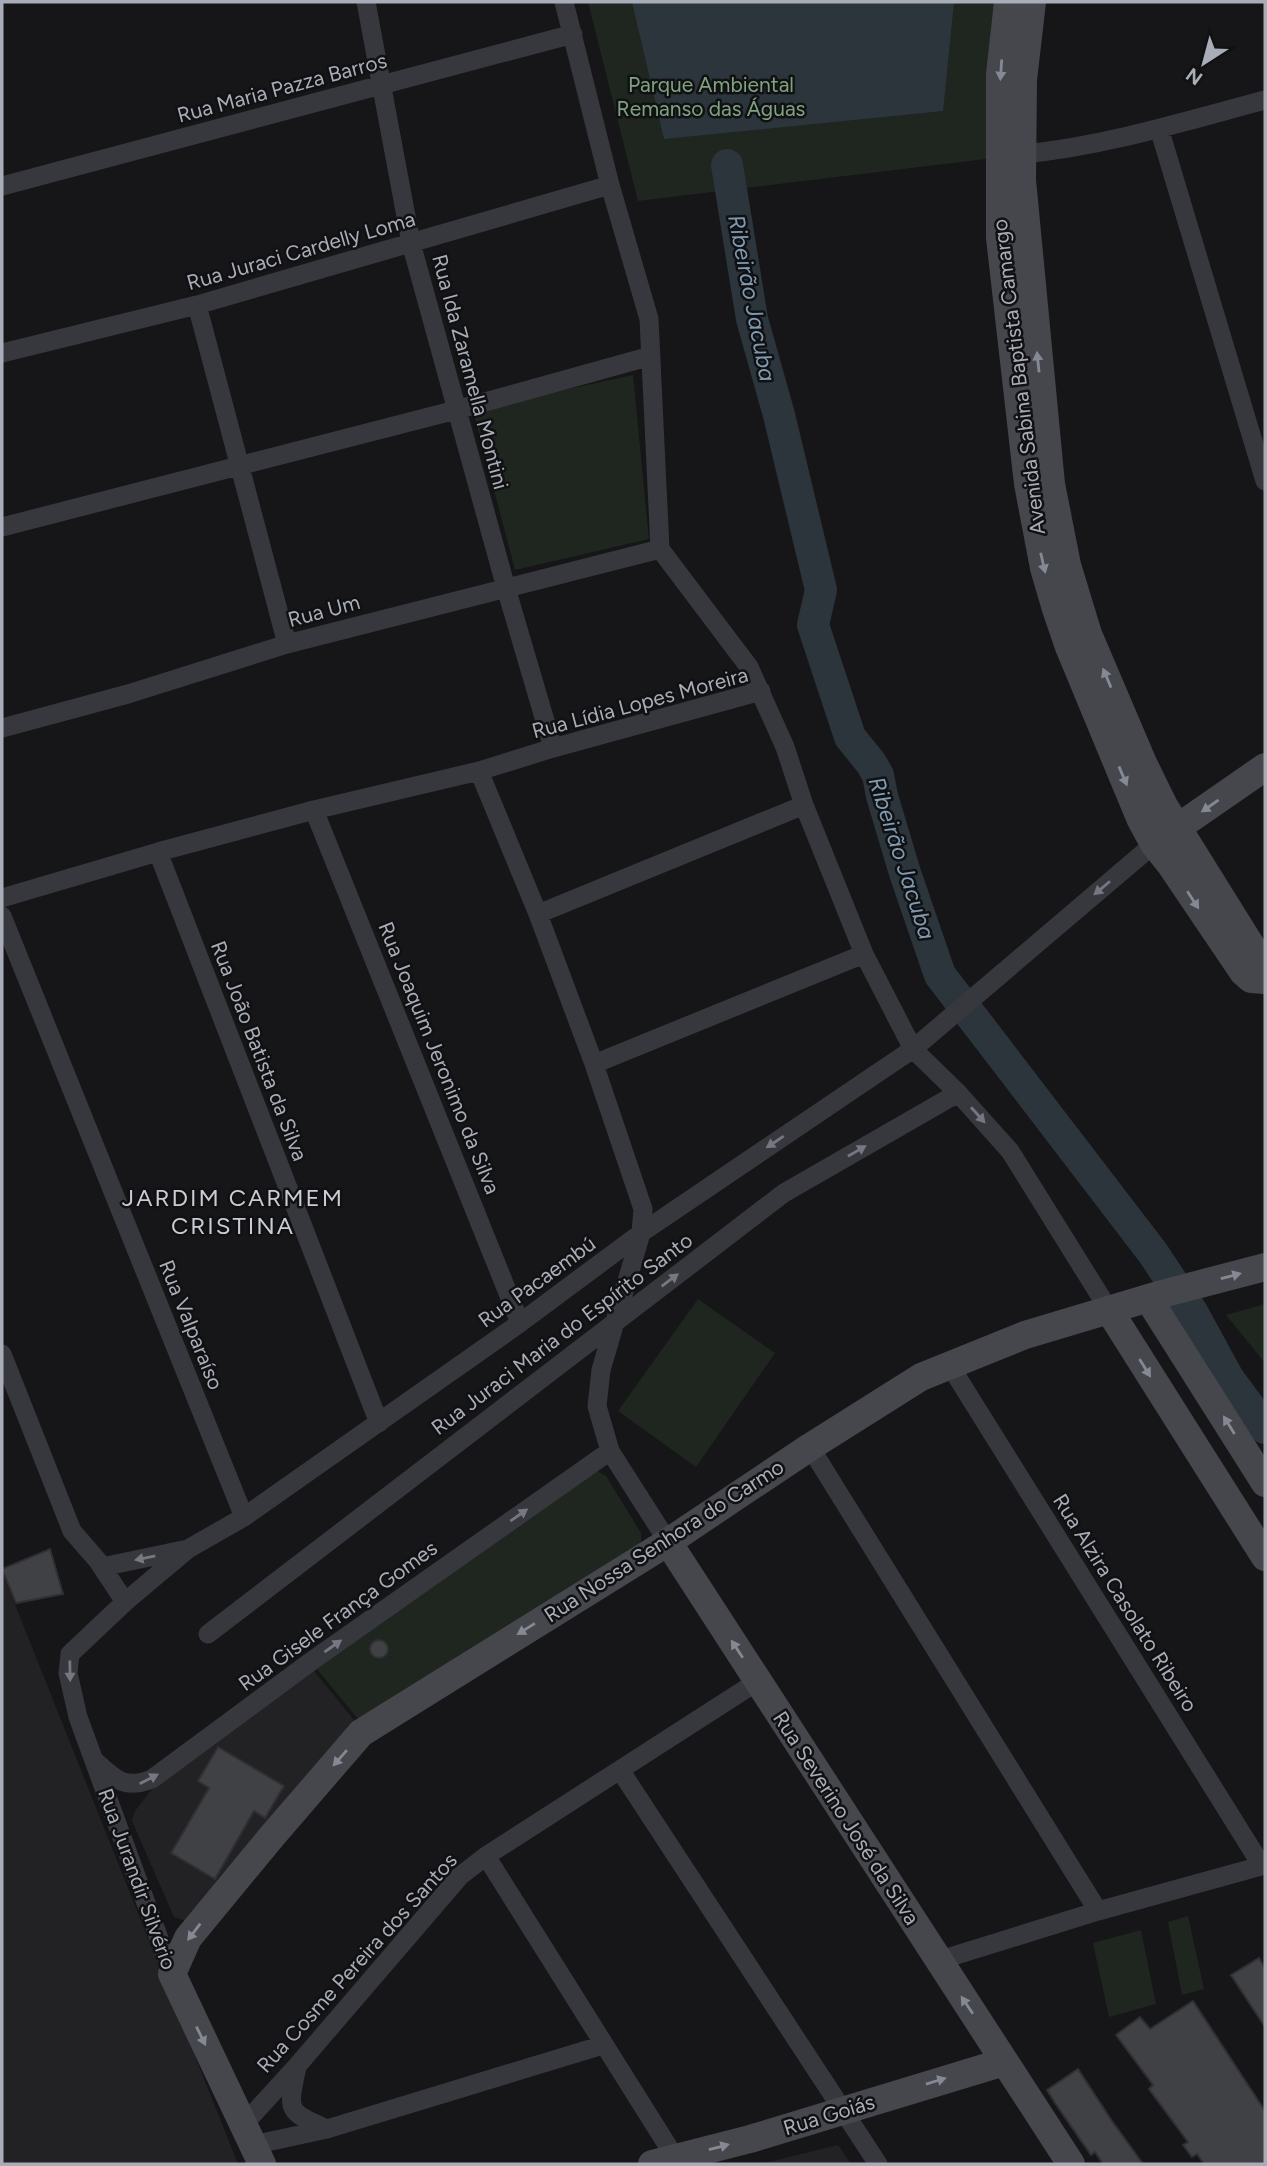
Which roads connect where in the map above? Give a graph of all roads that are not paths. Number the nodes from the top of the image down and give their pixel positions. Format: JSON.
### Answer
{"nodes":[{"id":1,"x":366,"y":2,"type":"edge"},
{"id":2,"x":564,"y":2,"type":"edge"},
{"id":3,"x":1008,"y":2,"type":"edge"},
{"id":4,"x":1032,"y":2,"type":"edge"},
{"id":5,"x":573,"y":34,"type":"junction"},
{"id":6,"x":382,"y":85,"type":"junction"},
{"id":7,"x":1265,"y":100,"type":"edge"},
{"id":8,"x":1159,"y":128,"type":"junction"},
{"id":9,"x":1023,"y":154,"type":"junction"},
{"id":10,"x":610,"y":185,"type":"junction"},
{"id":11,"x":2,"y":186,"type":"edge"},
{"id":12,"x":411,"y":243,"type":"junction"},
{"id":13,"x":197,"y":305,"type":"junction"},
{"id":14,"x":2,"y":352,"type":"edge"},
{"id":15,"x":651,"y":356,"type":"junction"},
{"id":16,"x":456,"y":410,"type":"junction"},
{"id":17,"x":241,"y":465,"type":"junction"},
{"id":18,"x":1265,"y":481,"type":"edge"},
{"id":19,"x":2,"y":527,"type":"edge"},
{"id":20,"x":660,"y":549,"type":"junction"},
{"id":21,"x":506,"y":588,"type":"junction"},
{"id":22,"x":287,"y":644,"type":"junction"},
{"id":23,"x":761,"y":691,"type":"junction"},
{"id":24,"x":2,"y":728,"type":"edge"},
{"id":25,"x":553,"y":748,"type":"junction"},
{"id":26,"x":1265,"y":767,"type":"edge"},
{"id":27,"x":479,"y":771,"type":"junction"},
{"id":28,"x":804,"y":806,"type":"junction"},
{"id":29,"x":314,"y":810,"type":"junction"},
{"id":30,"x":1178,"y":828,"type":"junction"},
{"id":31,"x":1154,"y":844,"type":"junction"},
{"id":32,"x":158,"y":852,"type":"junction"},
{"id":33,"x":2,"y":898,"type":"edge"},
{"id":34,"x":538,"y":914,"type":"junction"},
{"id":35,"x":2,"y":916,"type":"edge"},
{"id":36,"x":864,"y":954,"type":"junction"},
{"id":37,"x":1265,"y":968,"type":"edge"},
{"id":38,"x":1265,"y":980,"type":"edge"},
{"id":39,"x":913,"y":1049,"type":"junction"},
{"id":40,"x":594,"y":1065,"type":"junction"},
{"id":41,"x":958,"y":1093,"type":"junction"},
{"id":42,"x":641,"y":1233,"type":"junction"},
{"id":43,"x":1265,"y":1267,"type":"edge"},
{"id":44,"x":1155,"y":1296,"type":"junction"},
{"id":45,"x":1109,"y":1310,"type":"junction"},
{"id":46,"x":616,"y":1321,"type":"junction"},
{"id":47,"x":520,"y":1323,"type":"junction"},
{"id":48,"x":2,"y":1354,"type":"edge"},
{"id":49,"x":949,"y":1364,"type":"junction"},
{"id":50,"x":379,"y":1423,"type":"junction"},
{"id":51,"x":810,"y":1447,"type":"junction"},
{"id":52,"x":610,"y":1451,"type":"junction"},
{"id":53,"x":1265,"y":1483,"type":"edge"},
{"id":54,"x":244,"y":1517,"type":"junction"},
{"id":55,"x":698,"y":1521,"type":"junction"},
{"id":56,"x":668,"y":1542,"type":"junction"},
{"id":57,"x":188,"y":1549,"type":"junction"},
{"id":58,"x":1265,"y":1557,"type":"edge"},
{"id":59,"x":102,"y":1567,"type":"junction"},
{"id":60,"x":687,"y":1573,"type":"junction"},
{"id":61,"x":125,"y":1602,"type":"junction"},
{"id":62,"x":208,"y":1634,"type":"dead end"},
{"id":63,"x":758,"y":1681,"type":"junction"},
{"id":64,"x":91,"y":1758,"type":"junction"},
{"id":65,"x":620,"y":1770,"type":"junction"},
{"id":66,"x":486,"y":1856,"type":"junction"},
{"id":67,"x":1263,"y":1866,"type":"edge"},
{"id":68,"x":1098,"y":1911,"type":"junction"},
{"id":69,"x":937,"y":1961,"type":"junction"},
{"id":70,"x":172,"y":1974,"type":"junction"},
{"id":71,"x":603,"y":2045,"type":"junction"},
{"id":72,"x":1004,"y":2062,"type":"junction"},
{"id":73,"x":297,"y":2066,"type":"junction"},
{"id":74,"x":842,"y":2110,"type":"junction"},
{"id":75,"x":327,"y":2129,"type":"junction"},
{"id":76,"x":253,"y":2145,"type":"edge"},
{"id":77,"x":664,"y":2162,"type":"edge"},
{"id":78,"x":878,"y":2164,"type":"edge"},
{"id":79,"x":1071,"y":2164,"type":"edge"}],
"edges":[{"from":1,"to":6,"type":"street","name":"Rua Ida Zaramella Montini"},
{"from":2,"to":5,"type":"street"},
{"from":3,"to":31,"type":"main road","name":"Avenida Sabina Baptista Camargo","one_way":true},
{"from":4,"to":9,"type":"main road","name":"Avenida Sabina Baptista Camargo"},
{"from":5,"to":6,"type":"street","name":"Rua Maria Pazza Barros"},
{"from":5,"to":10,"type":"street"},
{"from":6,"to":11,"type":"street","name":"Rua Maria Pazza Barros"},
{"from":6,"to":12,"type":"street","name":"Rua Ida Zaramella Montini"},
{"from":7,"to":8,"type":"street"},
{"from":8,"to":9,"type":"street"},
{"from":8,"to":18,"type":"street"},
{"from":30,"to":9,"type":"main road","name":"Avenida Sabina Baptista Camargo","one_way":true},
{"from":10,"to":12,"type":"street","name":"Rua Juraci Cardelly Loma"},
{"from":10,"to":15,"type":"street"},
{"from":12,"to":13,"type":"street","name":"Rua Juraci Cardelly Loma"},
{"from":12,"to":16,"type":"street","name":"Rua Ida Zaramella Montini"},
{"from":13,"to":14,"type":"street","name":"Rua Juraci Cardelly Loma"},
{"from":13,"to":17,"type":"street"},
{"from":15,"to":16,"type":"street"},
{"from":15,"to":20,"type":"street"},
{"from":16,"to":17,"type":"street"},
{"from":16,"to":21,"type":"street","name":"Rua Ida Zaramella Montini"},
{"from":17,"to":19,"type":"street"},
{"from":17,"to":22,"type":"street"},
{"from":20,"to":21,"type":"street","name":"Rua Um"},
{"from":20,"to":23,"type":"street"},
{"from":21,"to":22,"type":"street","name":"Rua Um"},
{"from":21,"to":25,"type":"street","name":"Rua Ida Zaramella Montini"},
{"from":22,"to":24,"type":"street","name":"Rua Um"},
{"from":23,"to":25,"type":"street","name":"Rua Lídia Lopes Moreira"},
{"from":23,"to":28,"type":"street","name":"Rua Lídia Lopes Moreira"},
{"from":25,"to":27,"type":"street","name":"Rua Lídia Lopes Moreira"},
{"from":26,"to":30,"type":"main road","one_way":true},
{"from":27,"to":29,"type":"street","name":"Rua Lídia Lopes Moreira"},
{"from":27,"to":34,"type":"street","name":"Rua Severino José da Silva"},
{"from":28,"to":34,"type":"street"},
{"from":28,"to":36,"type":"street","name":"Rua Lídia Lopes Moreira"},
{"from":29,"to":32,"type":"street","name":"Rua Lídia Lopes Moreira"},
{"from":29,"to":47,"type":"street","name":"Rua Joaquim Jeronimo da Silva"},
{"from":30,"to":31,"type":"main road"},
{"from":30,"to":37,"type":"main road","name":"Avenida Sabina Baptista Camargo"},
{"from":31,"to":38,"type":"main road","name":"Avenida Sabina Baptista Camargo","one_way":true},
{"from":31,"to":39,"type":"street","name":"Rua Pacaembú","one_way":true},
{"from":32,"to":33,"type":"street","name":"Rua Lídia Lopes Moreira"},
{"from":32,"to":50,"type":"street","name":"Rua João Batista da Silva"},
{"from":34,"to":40,"type":"street","name":"Rua Severino José da Silva"},
{"from":35,"to":54,"type":"street","name":"Rua Valparaíso"},
{"from":36,"to":39,"type":"street","name":"Rua Lídia Lopes Moreira"},
{"from":36,"to":40,"type":"street"},
{"from":39,"to":41,"type":"street","name":"Rua Lídia Lopes Moreira"},
{"from":39,"to":42,"type":"street","name":"Rua Pacaembú","one_way":true},
{"from":40,"to":42,"type":"street","name":"Rua Severino José da Silva"},
{"from":41,"to":45,"type":"street","name":"Rua Lídia Lopes Moreira","one_way":true},
{"from":46,"to":41,"type":"street","name":"Rua Juraci Maria do Espírito Santo","one_way":true},
{"from":42,"to":46,"type":"street","name":"Rua Severino José da Silva"},
{"from":42,"to":47,"type":"street","name":"Rua Pacaembú"},
{"from":44,"to":43,"type":"main road","name":"Rua Nossa Senhora do Carmo","one_way":true},
{"from":44,"to":45,"type":"main road","name":"Rua Nossa Senhora do Carmo"},
{"from":53,"to":44,"type":"main road","one_way":true},
{"from":45,"to":49,"type":"main road","name":"Rua Nossa Senhora do Carmo"},
{"from":45,"to":58,"type":"main road","one_way":true},
{"from":46,"to":52,"type":"street","name":"Rua Severino José da Silva"},
{"from":46,"to":62,"type":"street","name":"Rua Juraci Maria do Espírito Santo"},
{"from":47,"to":50,"type":"street","name":"Rua Pacaembú"},
{"from":48,"to":59,"type":"street"},
{"from":49,"to":51,"type":"main road","name":"Rua Nossa Senhora do Carmo"},
{"from":49,"to":67,"type":"street","name":"Rua Alzira Casolato Ribeiro"},
{"from":50,"to":54,"type":"street","name":"Rua Pacaembú"},
{"from":51,"to":55,"type":"main road","name":"Rua Nossa Senhora do Carmo"},
{"from":51,"to":68,"type":"street"},
{"from":52,"to":56,"type":"street","name":"Rua Severino José da Silva"},
{"from":64,"to":52,"type":"street","name":"Rua Gisele França Gomes","one_way":true},
{"from":54,"to":57,"type":"street","name":"Rua Pacaembú"},
{"from":55,"to":56,"type":"main road","name":"Rua Nossa Senhora do Carmo"},
{"from":55,"to":60,"type":"main road"},
{"from":56,"to":60,"type":"main road","name":"Rua Severino José da Silva"},
{"from":56,"to":70,"type":"main road","name":"Rua Nossa Senhora do Carmo","one_way":true},
{"from":57,"to":59,"type":"street","name":"Rua Pacaembú","one_way":true},
{"from":57,"to":61,"type":"street","name":"Rua Pacaembú"},
{"from":59,"to":61,"type":"street"},
{"from":63,"to":60,"type":"main road","name":"Rua Severino José da Silva","one_way":true},
{"from":61,"to":64,"type":"street","name":"Rua Jurandir Silvério","one_way":true},
{"from":63,"to":65,"type":"street","name":"Rua Cosme Pereira dos Santos"},
{"from":63,"to":69,"type":"main road","name":"Rua Severino José da Silva"},
{"from":64,"to":70,"type":"street","name":"Rua Jurandir Silvério"},
{"from":65,"to":66,"type":"street","name":"Rua Cosme Pereira dos Santos"},
{"from":65,"to":74,"type":"street"},
{"from":66,"to":71,"type":"street"},
{"from":66,"to":73,"type":"street","name":"Rua Cosme Pereira dos Santos"},
{"from":67,"to":68,"type":"street"},
{"from":68,"to":69,"type":"street"},
{"from":72,"to":69,"type":"main road","name":"Rua Severino José da Silva","one_way":true},
{"from":70,"to":76,"type":"main road","name":"Rua Jurandir Silvério","one_way":true},
{"from":71,"to":75,"type":"street"},
{"from":71,"to":77,"type":"street"},
{"from":74,"to":72,"type":"main road","name":"Rua Goiás","one_way":true},
{"from":72,"to":79,"type":"main road","name":"Rua Severino José da Silva"},
{"from":73,"to":75,"type":"street"},
{"from":73,"to":76,"type":"street","name":"Rua Cosme Pereira dos Santos"},
{"from":77,"to":74,"type":"main road","name":"Rua Goiás","one_way":true},
{"from":74,"to":78,"type":"street"},
{"from":75,"to":76,"type":"street"}]}
